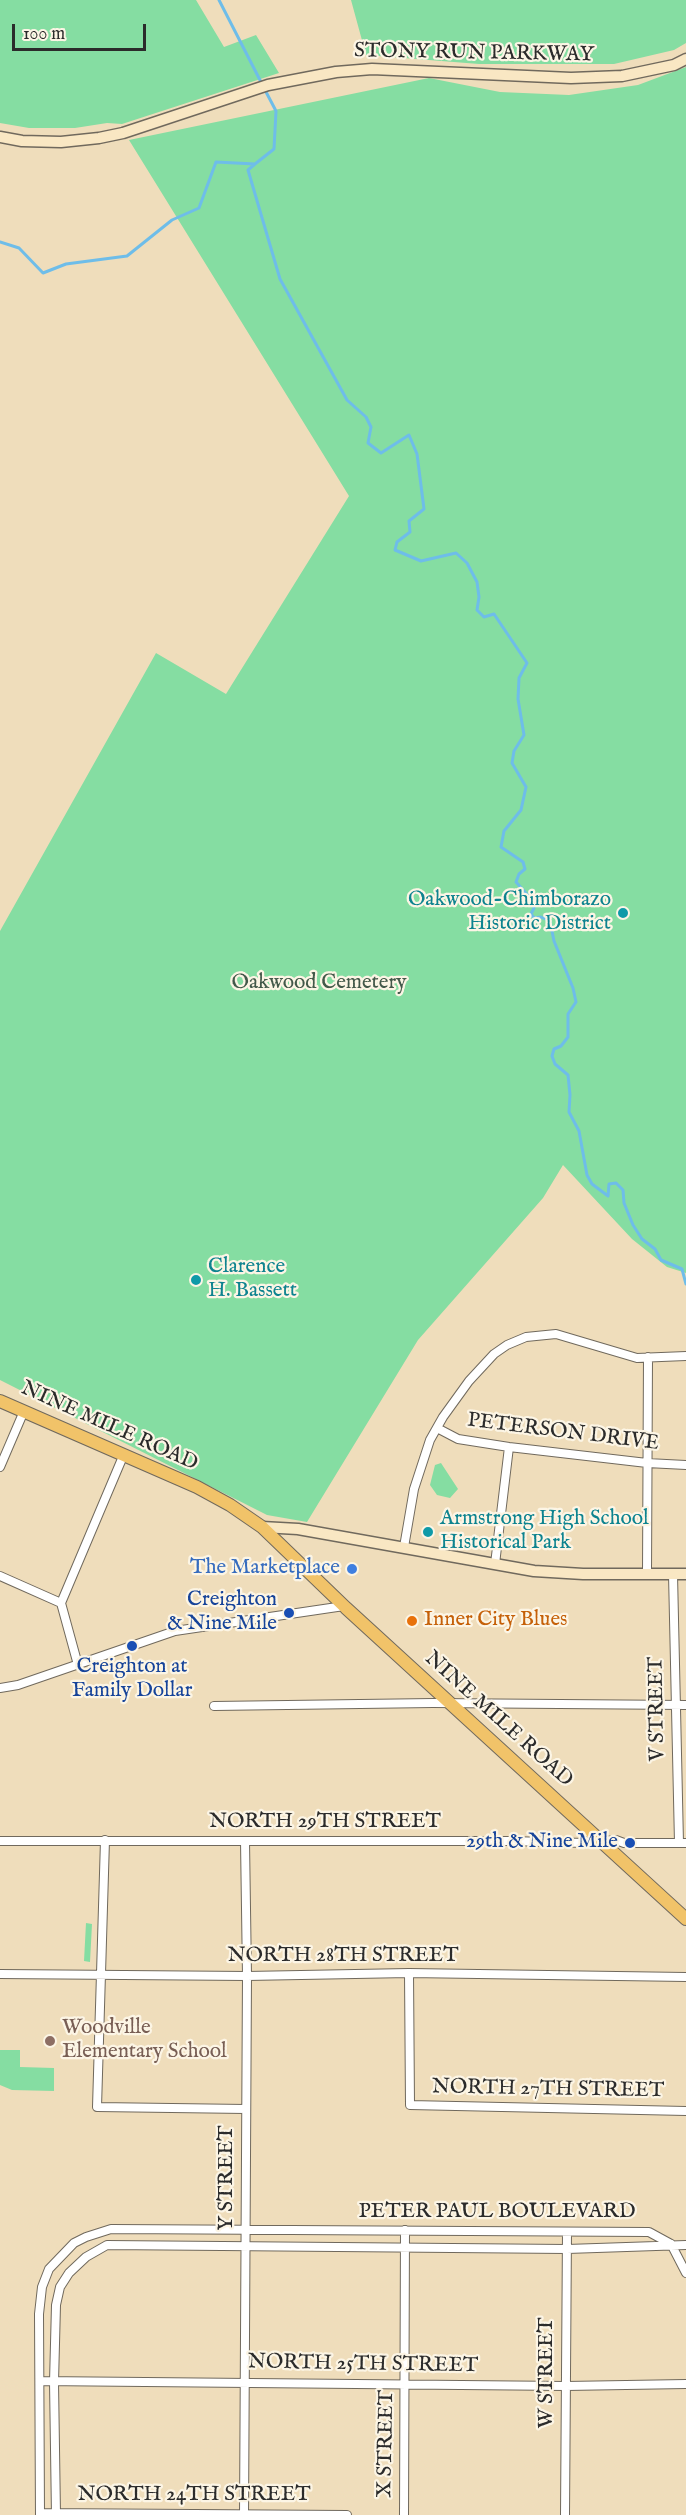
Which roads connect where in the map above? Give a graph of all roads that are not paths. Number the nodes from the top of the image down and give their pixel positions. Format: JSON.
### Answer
{"nodes":[{"id":1,"x":686,"y":59,"type":"edge"},
{"id":2,"x":0,"y":137,"type":"edge"},
{"id":3,"x":686,"y":1356,"type":"edge"},
{"id":4,"x":648,"y":1357,"type":"junction"},
{"id":5,"x":0,"y":1401,"type":"edge"},
{"id":6,"x":24,"y":1411,"type":"junction"},
{"id":7,"x":437,"y":1428,"type":"junction"},
{"id":8,"x":509,"y":1447,"type":"junction"},
{"id":9,"x":124,"y":1454,"type":"junction"},
{"id":10,"x":647,"y":1463,"type":"junction"},
{"id":11,"x":686,"y":1465,"type":"edge"},
{"id":12,"x":0,"y":1467,"type":"edge"},
{"id":13,"x":262,"y":1527,"type":"junction"},
{"id":14,"x":404,"y":1547,"type":"junction"},
{"id":15,"x":495,"y":1564,"type":"junction"},
{"id":16,"x":647,"y":1573,"type":"junction"},
{"id":17,"x":673,"y":1574,"type":"junction"},
{"id":18,"x":686,"y":1574,"type":"edge"},
{"id":19,"x":0,"y":1576,"type":"edge"},
{"id":20,"x":61,"y":1603,"type":"junction"},
{"id":21,"x":344,"y":1606,"type":"junction"},
{"id":22,"x":78,"y":1665,"type":"junction"},
{"id":23,"x":0,"y":1688,"type":"edge"},
{"id":24,"x":451,"y":1703,"type":"junction"},
{"id":25,"x":676,"y":1705,"type":"junction"},
{"id":26,"x":686,"y":1705,"type":"edge"},
{"id":27,"x":214,"y":1706,"type":"dead end"},
{"id":28,"x":105,"y":1840,"type":"junction"},
{"id":29,"x":0,"y":1841,"type":"edge"},
{"id":30,"x":245,"y":1841,"type":"junction"},
{"id":31,"x":603,"y":1841,"type":"junction"},
{"id":32,"x":682,"y":1843,"type":"edge"},
{"id":33,"x":686,"y":1919,"type":"edge"},
{"id":34,"x":409,"y":1973,"type":"junction"},
{"id":35,"x":0,"y":1974,"type":"edge"},
{"id":36,"x":100,"y":1974,"type":"junction"},
{"id":37,"x":247,"y":1976,"type":"junction"},
{"id":38,"x":686,"y":1977,"type":"edge"},
{"id":39,"x":246,"y":2109,"type":"junction"},
{"id":40,"x":686,"y":2111,"type":"edge"},
{"id":41,"x":246,"y":2230,"type":"junction"},
{"id":42,"x":405,"y":2230,"type":"junction"},
{"id":43,"x":567,"y":2232,"type":"junction"},
{"id":44,"x":671,"y":2244,"type":"junction"},
{"id":45,"x":686,"y":2245,"type":"edge"},
{"id":46,"x":246,"y":2246,"type":"junction"},
{"id":47,"x":405,"y":2247,"type":"junction"},
{"id":48,"x":567,"y":2249,"type":"junction"},
{"id":49,"x":686,"y":2273,"type":"edge"},
{"id":50,"x":40,"y":2381,"type":"junction"},
{"id":51,"x":54,"y":2382,"type":"junction"},
{"id":52,"x":244,"y":2382,"type":"junction"},
{"id":53,"x":686,"y":2384,"type":"edge"},
{"id":54,"x":406,"y":2385,"type":"junction"},
{"id":55,"x":566,"y":2386,"type":"junction"},
{"id":56,"x":40,"y":2514,"type":"edge"},
{"id":57,"x":56,"y":2514,"type":"edge"},
{"id":58,"x":244,"y":2514,"type":"edge"},
{"id":59,"x":347,"y":2515,"type":"edge"},
{"id":60,"x":404,"y":2515,"type":"edge"},
{"id":61,"x":565,"y":2515,"type":"edge"}],
"edges":[{"from":1,"to":2,"type":"street","name":"STONY RUN PARKWAY"},
{"from":3,"to":4,"type":"street"},
{"from":4,"to":7,"type":"street"},
{"from":4,"to":10,"type":"street"},
{"from":5,"to":6,"type":"main road","name":"NINE MILE ROAD"},
{"from":6,"to":9,"type":"main road","name":"NINE MILE ROAD"},
{"from":6,"to":12,"type":"street"},
{"from":7,"to":8,"type":"street","name":"PETERSON DRIVE"},
{"from":7,"to":14,"type":"street"},
{"from":8,"to":10,"type":"street","name":"PETERSON DRIVE"},
{"from":8,"to":15,"type":"street"},
{"from":9,"to":13,"type":"main road","name":"NINE MILE ROAD"},
{"from":9,"to":20,"type":"street"},
{"from":10,"to":11,"type":"street","name":"PETERSON DRIVE"},
{"from":10,"to":16,"type":"street"},
{"from":13,"to":14,"type":"street"},
{"from":13,"to":21,"type":"main road","name":"NINE MILE ROAD"},
{"from":14,"to":15,"type":"street"},
{"from":15,"to":16,"type":"street"},
{"from":16,"to":17,"type":"street"},
{"from":17,"to":18,"type":"street"},
{"from":17,"to":25,"type":"street","name":"V STREET"},
{"from":19,"to":20,"type":"street"},
{"from":20,"to":22,"type":"street"},
{"from":21,"to":22,"type":"street"},
{"from":21,"to":24,"type":"main road","name":"NINE MILE ROAD"},
{"from":22,"to":23,"type":"street"},
{"from":24,"to":25,"type":"street"},
{"from":24,"to":27,"type":"street"},
{"from":24,"to":31,"type":"main road","name":"NINE MILE ROAD"},
{"from":25,"to":26,"type":"street"},
{"from":25,"to":32,"type":"street","name":"V STREET"},
{"from":28,"to":29,"type":"street","name":"NORTH 29TH STREET"},
{"from":28,"to":30,"type":"street","name":"NORTH 29TH STREET"},
{"from":28,"to":36,"type":"street"},
{"from":30,"to":31,"type":"street","name":"NORTH 29TH STREET"},
{"from":30,"to":37,"type":"street","name":"Y STREET"},
{"from":31,"to":32,"type":"street","name":"NORTH 29TH STREET"},
{"from":31,"to":33,"type":"main road","name":"NINE MILE ROAD"},
{"from":34,"to":37,"type":"street","name":"NORTH 28TH STREET"},
{"from":34,"to":38,"type":"street","name":"NORTH 28TH STREET"},
{"from":34,"to":40,"type":"street","name":"NORTH 27TH STREET"},
{"from":35,"to":36,"type":"street","name":"NORTH 28TH STREET"},
{"from":36,"to":37,"type":"street","name":"NORTH 28TH STREET"},
{"from":36,"to":39,"type":"street"},
{"from":37,"to":39,"type":"street","name":"Y STREET"},
{"from":39,"to":41,"type":"street","name":"Y STREET"},
{"from":41,"to":42,"type":"street","name":"PETER PAUL BOULEVARD"},
{"from":41,"to":46,"type":"street","name":"Y STREET"},
{"from":41,"to":50,"type":"street","name":"PETER PAUL BOULEVARD"},
{"from":42,"to":43,"type":"street","name":"PETER PAUL BOULEVARD"},
{"from":42,"to":47,"type":"street","name":"X STREET"},
{"from":43,"to":44,"type":"street","name":"PETER PAUL BOULEVARD"},
{"from":43,"to":48,"type":"street","name":"W STREET"},
{"from":44,"to":45,"type":"street"},
{"from":44,"to":48,"type":"street","name":"PETER PAUL BOULEVARD"},
{"from":44,"to":49,"type":"street"},
{"from":46,"to":47,"type":"street","name":"PETER PAUL BOULEVARD"},
{"from":46,"to":51,"type":"street","name":"PETER PAUL BOULEVARD"},
{"from":46,"to":52,"type":"street","name":"Y STREET"},
{"from":47,"to":48,"type":"street","name":"PETER PAUL BOULEVARD"},
{"from":47,"to":54,"type":"street","name":"X STREET"},
{"from":48,"to":55,"type":"street","name":"W STREET"},
{"from":50,"to":51,"type":"street","name":"NORTH 25TH STREET"},
{"from":50,"to":56,"type":"street","name":"PETER PAUL BOULEVARD"},
{"from":51,"to":52,"type":"street","name":"NORTH 25TH STREET"},
{"from":51,"to":57,"type":"street","name":"PETER PAUL BOULEVARD"},
{"from":52,"to":54,"type":"street","name":"NORTH 25TH STREET"},
{"from":52,"to":58,"type":"street","name":"Y STREET"},
{"from":53,"to":55,"type":"street","name":"NORTH 25TH STREET"},
{"from":54,"to":55,"type":"street","name":"NORTH 25TH STREET"},
{"from":54,"to":60,"type":"street","name":"X STREET"},
{"from":55,"to":61,"type":"street","name":"W STREET"},
{"from":56,"to":57,"type":"street","name":"NORTH 24TH STREET"},
{"from":57,"to":58,"type":"street","name":"NORTH 24TH STREET"},
{"from":58,"to":59,"type":"street","name":"NORTH 24TH STREET"}]}
